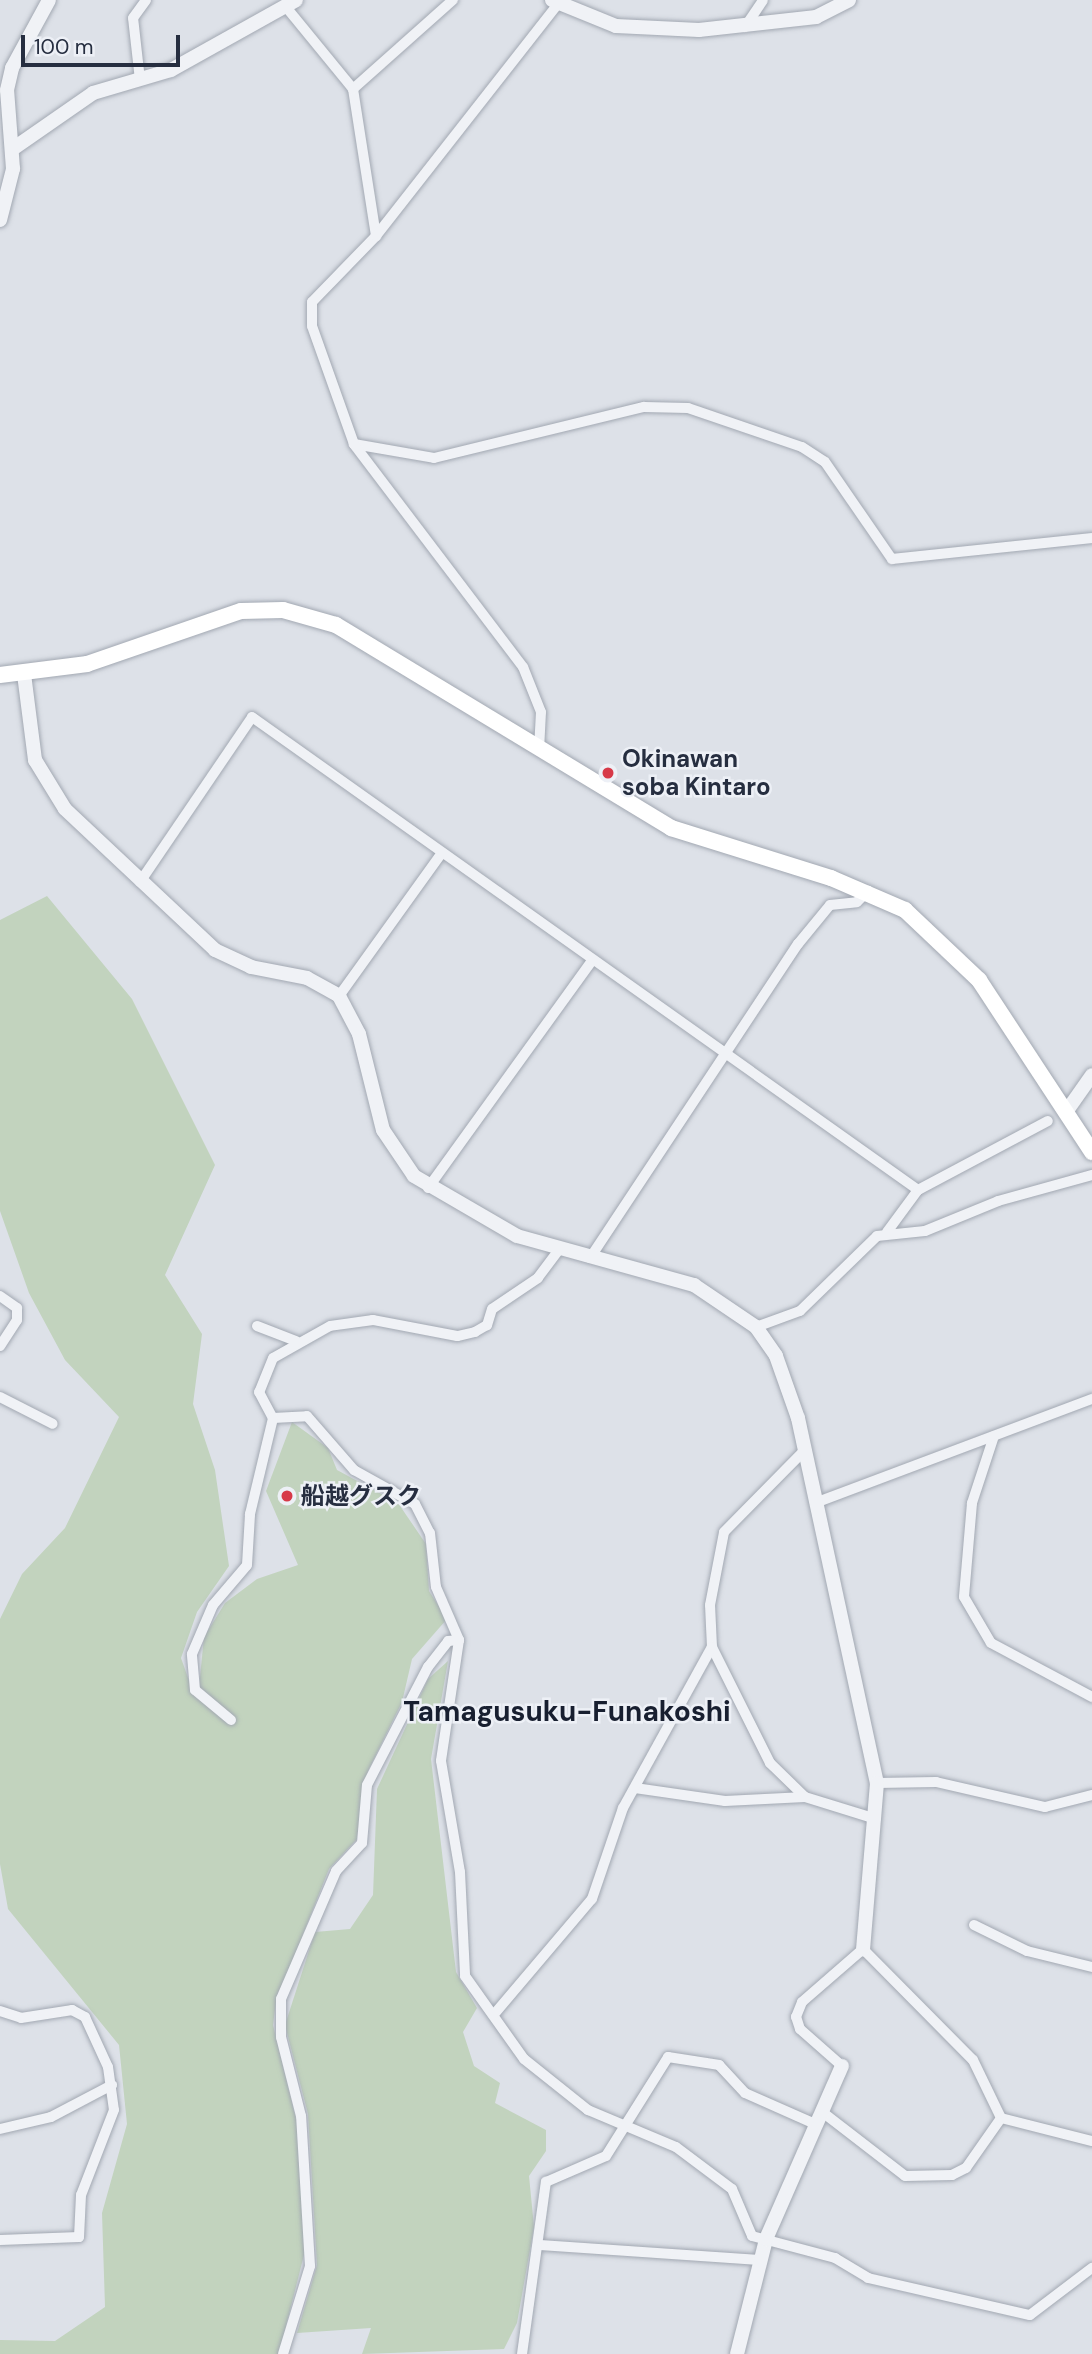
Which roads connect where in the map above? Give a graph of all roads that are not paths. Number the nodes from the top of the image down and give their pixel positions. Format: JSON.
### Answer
{"nodes":[{"id":1,"x":49,"y":0,"type":"edge"},
{"id":2,"x":146,"y":0,"type":"edge"},
{"id":3,"x":453,"y":0,"type":"edge"},
{"id":4,"x":763,"y":0,"type":"edge"},
{"id":5,"x":849,"y":0,"type":"edge"},
{"id":6,"x":557,"y":1,"type":"edge"},
{"id":7,"x":292,"y":2,"type":"edge"},
{"id":8,"x":745,"y":28,"type":"junction"},
{"id":9,"x":140,"y":80,"type":"junction"},
{"id":10,"x":353,"y":89,"type":"junction"},
{"id":11,"x":14,"y":148,"type":"junction"},
{"id":12,"x":0,"y":157,"type":"edge"},
{"id":13,"x":0,"y":220,"type":"edge"},
{"id":14,"x":376,"y":236,"type":"junction"},
{"id":15,"x":354,"y":444,"type":"junction"},
{"id":16,"x":1092,"y":538,"type":"edge"},
{"id":17,"x":24,"y":674,"type":"junction"},
{"id":18,"x":0,"y":675,"type":"edge"},
{"id":19,"x":539,"y":750,"type":"junction"},
{"id":20,"x":442,"y":855,"type":"junction"},
{"id":21,"x":141,"y":882,"type":"junction"},
{"id":22,"x":868,"y":891,"type":"junction"},
{"id":23,"x":591,"y":962,"type":"junction"},
{"id":24,"x":340,"y":996,"type":"junction"},
{"id":25,"x":730,"y":1054,"type":"junction"},
{"id":26,"x":1092,"y":1075,"type":"edge"},
{"id":27,"x":1066,"y":1112,"type":"junction"},
{"id":28,"x":1048,"y":1121,"type":"dead end"},
{"id":29,"x":1092,"y":1152,"type":"edge"},
{"id":30,"x":1092,"y":1175,"type":"edge"},
{"id":31,"x":428,"y":1188,"type":"junction"},
{"id":32,"x":918,"y":1190,"type":"junction"},
{"id":33,"x":887,"y":1232,"type":"junction"},
{"id":34,"x":558,"y":1251,"type":"junction"},
{"id":35,"x":590,"y":1258,"type":"junction"},
{"id":36,"x":0,"y":1296,"type":"edge"},
{"id":37,"x":257,"y":1326,"type":"dead end"},
{"id":38,"x":755,"y":1326,"type":"junction"},
{"id":39,"x":296,"y":1341,"type":"junction"},
{"id":40,"x":0,"y":1346,"type":"edge"},
{"id":41,"x":0,"y":1399,"type":"edge"},
{"id":42,"x":1092,"y":1399,"type":"edge"},
{"id":43,"x":273,"y":1418,"type":"junction"},
{"id":44,"x":53,"y":1424,"type":"dead end"},
{"id":45,"x":994,"y":1436,"type":"junction"},
{"id":46,"x":805,"y":1450,"type":"junction"},
{"id":47,"x":815,"y":1503,"type":"junction"},
{"id":48,"x":459,"y":1640,"type":"junction"},
{"id":49,"x":712,"y":1647,"type":"junction"},
{"id":50,"x":1092,"y":1697,"type":"edge"},
{"id":51,"x":231,"y":1720,"type":"dead end"},
{"id":52,"x":877,"y":1783,"type":"junction"},
{"id":53,"x":635,"y":1788,"type":"junction"},
{"id":54,"x":1092,"y":1795,"type":"edge"},
{"id":55,"x":805,"y":1797,"type":"junction"},
{"id":56,"x":876,"y":1819,"type":"junction"},
{"id":57,"x":974,"y":1925,"type":"dead end"},
{"id":58,"x":863,"y":1949,"type":"junction"},
{"id":59,"x":1092,"y":1967,"type":"edge"},
{"id":60,"x":0,"y":2011,"type":"edge"},
{"id":61,"x":496,"y":2012,"type":"junction"},
{"id":62,"x":842,"y":2066,"type":"joint"},
{"id":63,"x":112,"y":2085,"type":"junction"},
{"id":64,"x":818,"y":2117,"type":"junction"},
{"id":65,"x":1001,"y":2118,"type":"junction"},
{"id":66,"x":629,"y":2127,"type":"junction"},
{"id":67,"x":0,"y":2129,"type":"edge"},
{"id":68,"x":1092,"y":2141,"type":"edge"},
{"id":69,"x":766,"y":2239,"type":"junction"},
{"id":70,"x":0,"y":2240,"type":"edge"},
{"id":71,"x":540,"y":2245,"type":"junction"},
{"id":72,"x":759,"y":2260,"type":"junction"},
{"id":73,"x":1092,"y":2268,"type":"edge"},
{"id":74,"x":283,"y":2354,"type":"edge"},
{"id":75,"x":522,"y":2354,"type":"edge"},
{"id":76,"x":737,"y":2354,"type":"edge"}],
"edges":[{"from":1,"to":11,"type":"street"},
{"from":2,"to":9,"type":"street"},
{"from":3,"to":10,"type":"street"},
{"from":4,"to":8,"type":"street"},
{"from":5,"to":8,"type":"street"},
{"from":6,"to":8,"type":"street"},
{"from":6,"to":14,"type":"street"},
{"from":7,"to":9,"type":"street"},
{"from":7,"to":10,"type":"street"},
{"from":9,"to":11,"type":"street"},
{"from":10,"to":14,"type":"street"},
{"from":11,"to":12,"type":"street"},
{"from":11,"to":13,"type":"street"},
{"from":14,"to":15,"type":"street"},
{"from":15,"to":16,"type":"street"},
{"from":15,"to":19,"type":"street"},
{"from":17,"to":18,"type":"main road"},
{"from":17,"to":19,"type":"main road"},
{"from":17,"to":21,"type":"street"},
{"from":19,"to":22,"type":"main road"},
{"from":20,"to":21,"type":"street"},
{"from":20,"to":23,"type":"street"},
{"from":20,"to":24,"type":"street"},
{"from":21,"to":24,"type":"street"},
{"from":22,"to":25,"type":"street"},
{"from":22,"to":27,"type":"main road"},
{"from":23,"to":25,"type":"street"},
{"from":23,"to":31,"type":"street"},
{"from":24,"to":31,"type":"street"},
{"from":25,"to":32,"type":"street"},
{"from":25,"to":35,"type":"street"},
{"from":26,"to":27,"type":"street"},
{"from":27,"to":29,"type":"main road"},
{"from":28,"to":32,"type":"street"},
{"from":30,"to":33,"type":"street"},
{"from":31,"to":34,"type":"street"},
{"from":32,"to":33,"type":"street"},
{"from":33,"to":38,"type":"street"},
{"from":34,"to":35,"type":"street"},
{"from":34,"to":39,"type":"street"},
{"from":35,"to":38,"type":"street"},
{"from":36,"to":40,"type":"street"},
{"from":37,"to":39,"type":"street"},
{"from":38,"to":46,"type":"street"},
{"from":39,"to":43,"type":"street"},
{"from":41,"to":44,"type":"street"},
{"from":42,"to":45,"type":"street"},
{"from":43,"to":48,"type":"street"},
{"from":43,"to":51,"type":"street"},
{"from":45,"to":47,"type":"street"},
{"from":45,"to":50,"type":"street"},
{"from":46,"to":47,"type":"street"},
{"from":46,"to":49,"type":"street"},
{"from":47,"to":52,"type":"street"},
{"from":48,"to":61,"type":"street"},
{"from":48,"to":74,"type":"street"},
{"from":49,"to":53,"type":"street"},
{"from":49,"to":55,"type":"street"},
{"from":52,"to":54,"type":"street"},
{"from":52,"to":56,"type":"street"},
{"from":53,"to":55,"type":"street"},
{"from":53,"to":61,"type":"street"},
{"from":55,"to":56,"type":"street"},
{"from":56,"to":58,"type":"street"},
{"from":57,"to":59,"type":"street"},
{"from":58,"to":62,"type":"street"},
{"from":58,"to":65,"type":"street"},
{"from":60,"to":63,"type":"street"},
{"from":61,"to":66,"type":"street"},
{"from":62,"to":64,"type":"street"},
{"from":63,"to":67,"type":"street"},
{"from":63,"to":70,"type":"street"},
{"from":64,"to":65,"type":"street"},
{"from":64,"to":66,"type":"street"},
{"from":64,"to":69,"type":"street"},
{"from":65,"to":68,"type":"street"},
{"from":66,"to":69,"type":"street"},
{"from":66,"to":71,"type":"street"},
{"from":69,"to":72,"type":"street"},
{"from":69,"to":73,"type":"street"},
{"from":71,"to":72,"type":"street"},
{"from":71,"to":75,"type":"street"},
{"from":72,"to":76,"type":"street"}]}
